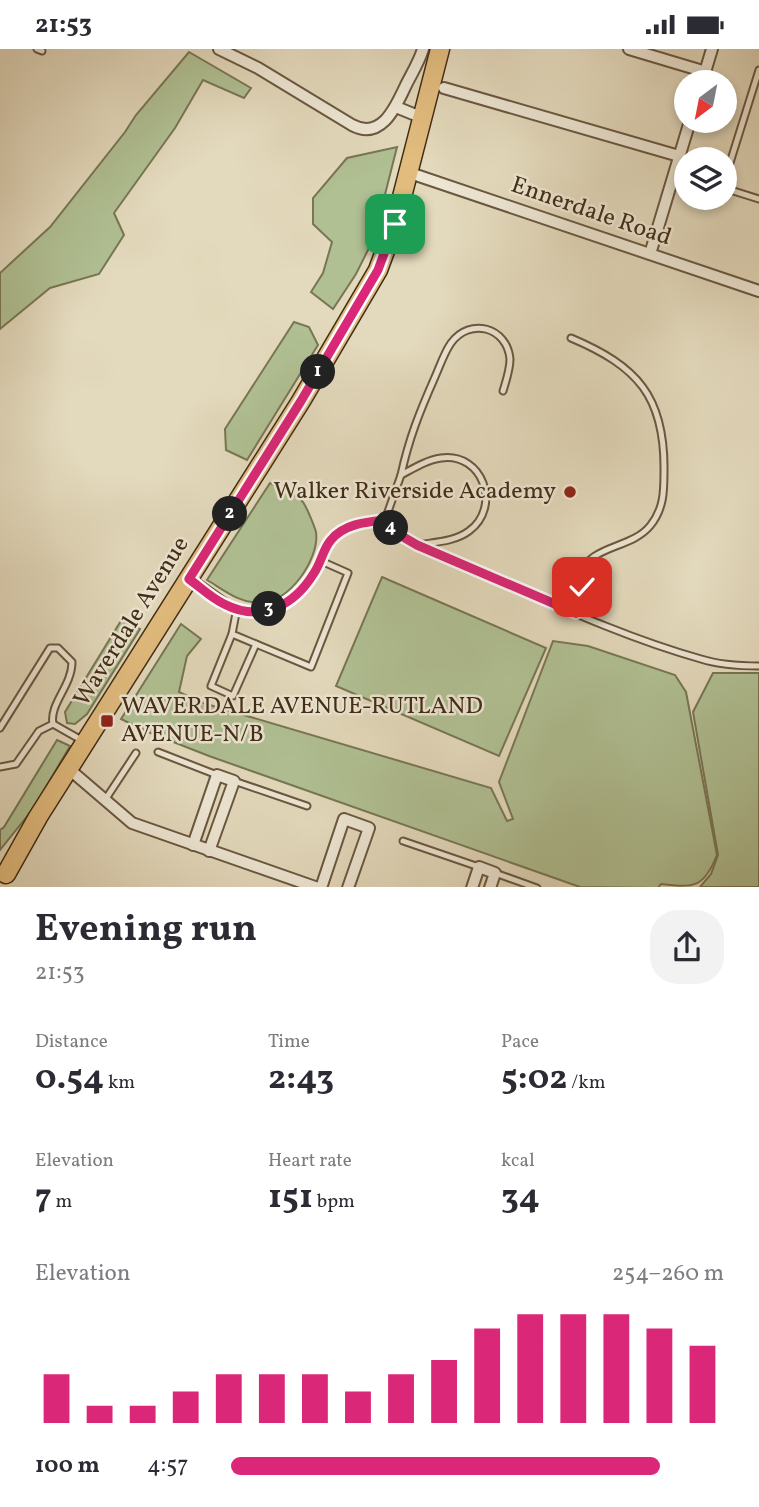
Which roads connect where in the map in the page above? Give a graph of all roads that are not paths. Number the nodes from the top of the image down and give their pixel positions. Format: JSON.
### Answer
{"nodes":[{"id":1,"x":219,"y":49,"type":"edge"},
{"id":2,"x":423,"y":49,"type":"edge"},
{"id":3,"x":440,"y":49,"type":"edge"},
{"id":4,"x":629,"y":49,"type":"edge"},
{"id":5,"x":712,"y":49,"type":"edge"},
{"id":6,"x":685,"y":70,"type":"edge"},
{"id":7,"x":706,"y":70,"type":"edge"},
{"id":8,"x":759,"y":71,"type":"edge"},
{"id":9,"x":444,"y":88,"type":"dead end"},
{"id":10,"x":396,"y":107,"type":"junction"},
{"id":11,"x":423,"y":118,"type":"junction"},
{"id":12,"x":735,"y":147,"type":"edge"},
{"id":13,"x":674,"y":155,"type":"edge"},
{"id":14,"x":410,"y":173,"type":"junction"},
{"id":15,"x":674,"y":173,"type":"edge"},
{"id":16,"x":737,"y":192,"type":"edge"},
{"id":17,"x":759,"y":199,"type":"edge"},
{"id":18,"x":650,"y":254,"type":"junction"},
{"id":19,"x":759,"y":291,"type":"edge"},
{"id":20,"x":571,"y":338,"type":"dead end"},
{"id":21,"x":503,"y":391,"type":"dead end"},
{"id":22,"x":401,"y":475,"type":"junction"},
{"id":23,"x":385,"y":520,"type":"junction"},
{"id":24,"x":417,"y":545,"type":"junction"},
{"id":25,"x":321,"y":561,"type":"junction"},
{"id":26,"x":189,"y":579,"type":"junction"},
{"id":27,"x":224,"y":604,"type":"joint"},
{"id":28,"x":237,"y":608,"type":"junction"},
{"id":29,"x":576,"y":613,"type":"junction"},
{"id":30,"x":232,"y":634,"type":"junction"},
{"id":31,"x":256,"y":644,"type":"junction"},
{"id":32,"x":759,"y":666,"type":"edge"},
{"id":33,"x":53,"y":724,"type":"junction"},
{"id":34,"x":0,"y":728,"type":"edge"},
{"id":35,"x":85,"y":743,"type":"junction"},
{"id":36,"x":136,"y":753,"type":"dead end"},
{"id":37,"x":158,"y":753,"type":"dead end"},
{"id":38,"x":0,"y":767,"type":"edge"},
{"id":39,"x":69,"y":769,"type":"junction"},
{"id":40,"x":217,"y":775,"type":"junction"},
{"id":41,"x":234,"y":781,"type":"junction"},
{"id":42,"x":105,"y":800,"type":"junction"},
{"id":43,"x":307,"y":806,"type":"dead end"},
{"id":44,"x":402,"y":841,"type":"dead end"},
{"id":45,"x":193,"y":845,"type":"junction"},
{"id":46,"x":209,"y":851,"type":"junction"},
{"id":47,"x":480,"y":867,"type":"junction"},
{"id":48,"x":495,"y":873,"type":"junction"},
{"id":49,"x":7,"y":878,"type":"edge"},
{"id":50,"x":319,"y":887,"type":"edge"},
{"id":51,"x":348,"y":887,"type":"edge"},
{"id":52,"x":472,"y":887,"type":"edge"},
{"id":53,"x":490,"y":887,"type":"edge"},
{"id":54,"x":537,"y":887,"type":"edge"}],
"edges":[{"from":1,"to":10,"type":"street"},
{"from":2,"to":10,"type":"street"},
{"from":3,"to":11,"type":"main road","name":"Waverdale Avenue"},
{"from":4,"to":6,"type":"street"},
{"from":5,"to":7,"type":"street"},
{"from":8,"to":12,"type":"lane"},
{"from":9,"to":13,"type":"street"},
{"from":10,"to":11,"type":"street"},
{"from":11,"to":14,"type":"main road","name":"Waverdale Avenue"},
{"from":14,"to":18,"type":"street","name":"Ennerdale Road"},
{"from":14,"to":26,"type":"main road","name":"Waverdale Avenue"},
{"from":15,"to":18,"type":"street"},
{"from":16,"to":17,"type":"lane"},
{"from":18,"to":19,"type":"street","name":"Ennerdale Road"},
{"from":20,"to":29,"type":"lane"},
{"from":21,"to":22,"type":"lane"},
{"from":22,"to":23,"type":"lane"},
{"from":22,"to":24,"type":"lane"},
{"from":23,"to":24,"type":"lane"},
{"from":23,"to":25,"type":"lane"},
{"from":24,"to":29,"type":"lane"},
{"from":25,"to":28,"type":"lane"},
{"from":25,"to":31,"type":"lane"},
{"from":26,"to":27,"type":"street"},
{"from":26,"to":35,"type":"main road","name":"Waverdale Avenue"},
{"from":27,"to":28,"type":"lane"},
{"from":28,"to":30,"type":"lane"},
{"from":29,"to":32,"type":"lane"},
{"from":30,"to":31,"type":"lane"},
{"from":30,"to":31,"type":"lane"},
{"from":33,"to":34,"type":"lane"},
{"from":33,"to":35,"type":"lane"},
{"from":33,"to":38,"type":"lane"},
{"from":35,"to":39,"type":"main road","name":"Waverdale Avenue"},
{"from":36,"to":42,"type":"lane"},
{"from":37,"to":40,"type":"lane"},
{"from":39,"to":42,"type":"street"},
{"from":39,"to":49,"type":"main road","name":"Waverdale Avenue"},
{"from":40,"to":41,"type":"street"},
{"from":40,"to":45,"type":"street"},
{"from":41,"to":43,"type":"lane"},
{"from":41,"to":46,"type":"street"},
{"from":42,"to":45,"type":"street"},
{"from":44,"to":47,"type":"lane"},
{"from":45,"to":46,"type":"street"},
{"from":46,"to":50,"type":"street"},
{"from":47,"to":48,"type":"street"},
{"from":47,"to":52,"type":"street"},
{"from":48,"to":53,"type":"street"},
{"from":48,"to":54,"type":"lane"},
{"from":50,"to":51,"type":"street"}]}
